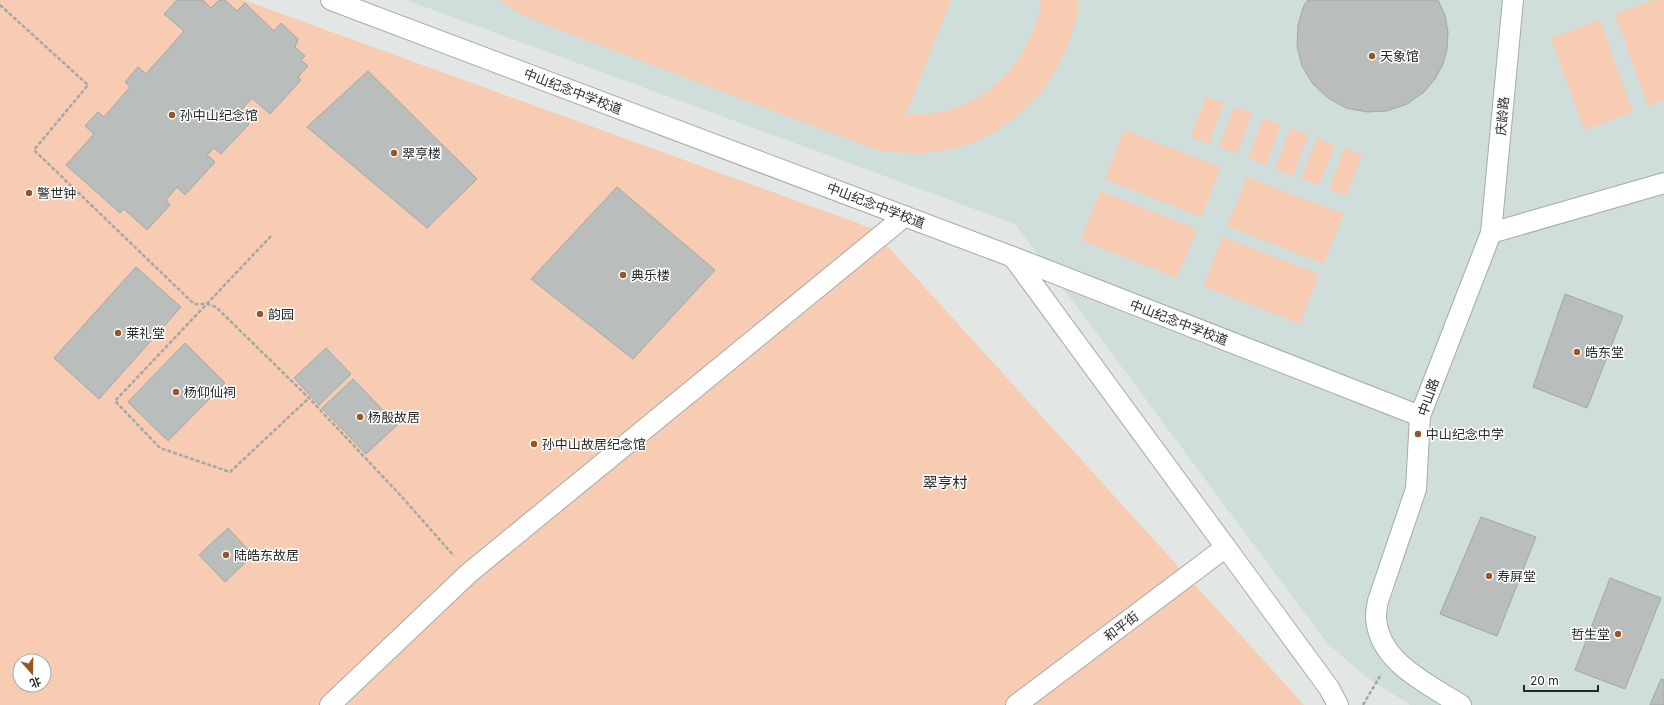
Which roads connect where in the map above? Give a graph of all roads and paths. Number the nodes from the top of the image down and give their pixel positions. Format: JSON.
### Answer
{"nodes":[{"id":1,"x":331,"y":0,"type":"edge"},
{"id":2,"x":1513,"y":0,"type":"edge"},
{"id":3,"x":0,"y":5,"type":"edge"},
{"id":4,"x":1664,"y":183,"type":"edge"},
{"id":5,"x":905,"y":216,"type":"junction"},
{"id":6,"x":1491,"y":233,"type":"junction"},
{"id":7,"x":271,"y":236,"type":"dead end"},
{"id":8,"x":1013,"y":257,"type":"junction"},
{"id":9,"x":208,"y":304,"type":"junction"},
{"id":10,"x":309,"y":398,"type":"junction"},
{"id":11,"x":1420,"y":416,"type":"junction"},
{"id":12,"x":1226,"y":547,"type":"junction"},
{"id":13,"x":469,"y":573,"type":"junction"},
{"id":14,"x":1329,"y":688,"type":"junction"},
{"id":15,"x":330,"y":705,"type":"edge"},
{"id":16,"x":1016,"y":705,"type":"edge"},
{"id":17,"x":1338,"y":705,"type":"edge"},
{"id":18,"x":1350,"y":705,"type":"edge"},
{"id":19,"x":1461,"y":705,"type":"edge"}],
"edges":[{"from":1,"to":5,"type":"street","name":"中山纪念中学校道"},
{"from":2,"to":6,"type":"street","name":"庆龄路"},
{"from":3,"to":9,"type":"path"},
{"from":4,"to":6,"type":"street"},
{"from":5,"to":8,"type":"street","name":"中山纪念中学校道"},
{"from":5,"to":13,"type":"street"},
{"from":6,"to":11,"type":"street","name":"中山路"},
{"from":7,"to":9,"type":"path"},
{"from":8,"to":11,"type":"street","name":"中山纪念中学校道"},
{"from":8,"to":12,"type":"street"},
{"from":9,"to":10,"type":"path"},
{"from":9,"to":10,"type":"path"},
{"from":10,"to":13,"type":"path"},
{"from":11,"to":19,"type":"street","name":"中山路"},
{"from":12,"to":14,"type":"street"},
{"from":12,"to":16,"type":"street","name":"和平街"},
{"from":13,"to":15,"type":"street"},
{"from":14,"to":17,"type":"street"},
{"from":14,"to":18,"type":"street"}]}
